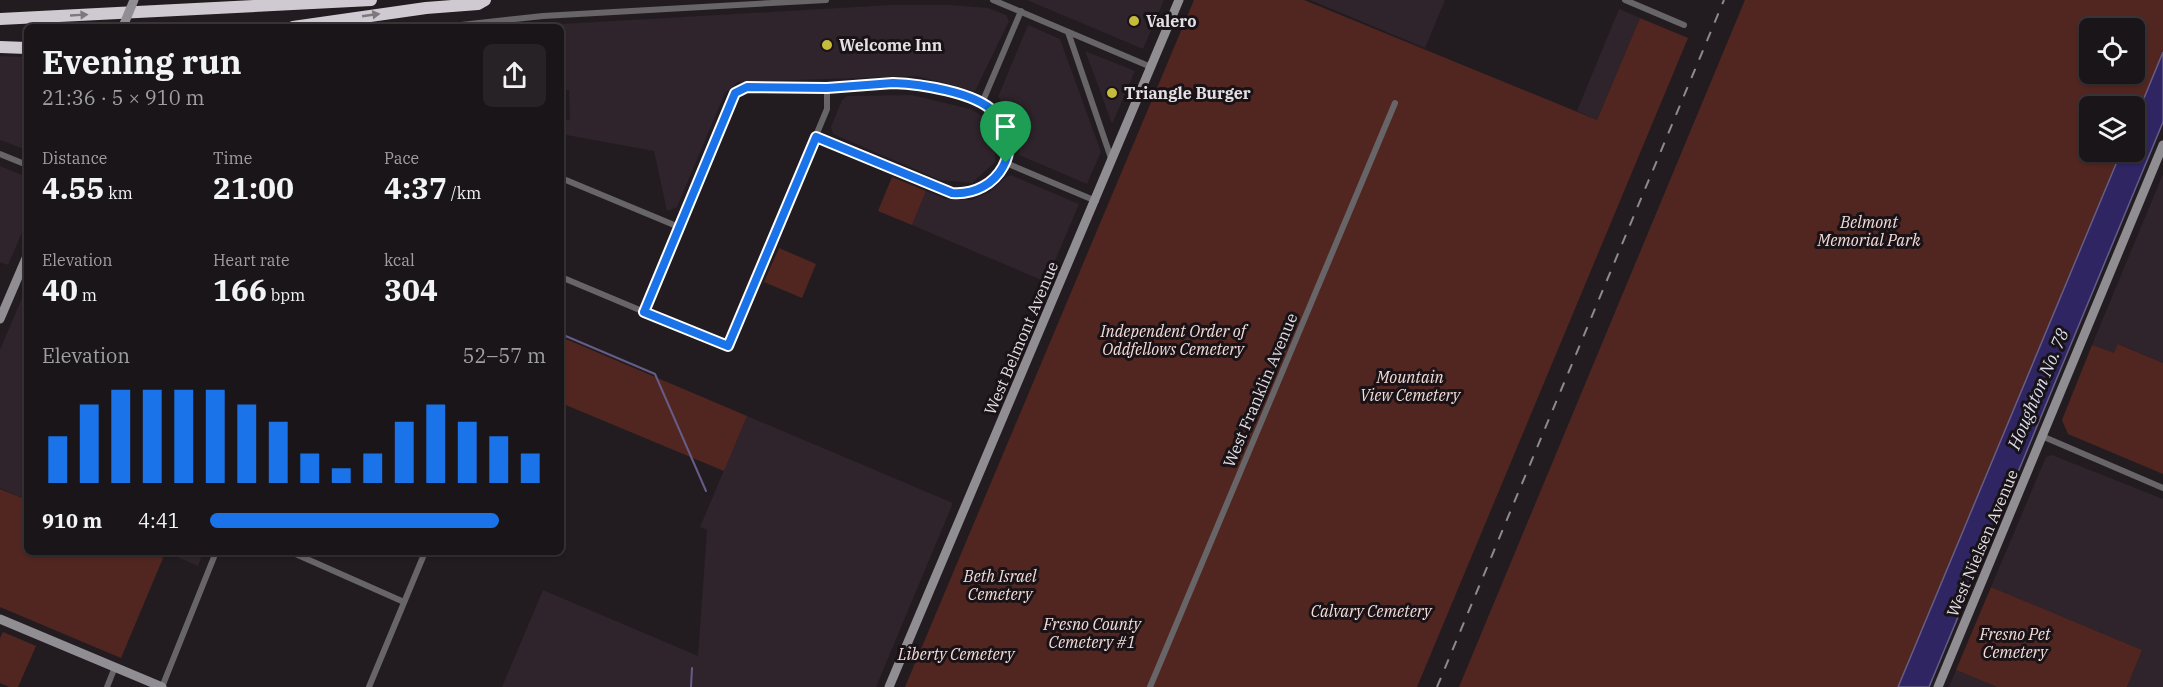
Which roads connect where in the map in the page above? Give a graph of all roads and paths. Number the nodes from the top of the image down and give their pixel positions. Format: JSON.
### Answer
{"nodes":[{"id":1,"x":134,"y":0,"type":"edge"},
{"id":2,"x":371,"y":0,"type":"edge"},
{"id":3,"x":485,"y":0,"type":"edge"},
{"id":4,"x":826,"y":0,"type":"edge"},
{"id":5,"x":993,"y":0,"type":"edge"},
{"id":6,"x":1179,"y":0,"type":"edge"},
{"id":7,"x":1625,"y":0,"type":"edge"},
{"id":8,"x":1021,"y":11,"type":"junction"},
{"id":9,"x":0,"y":19,"type":"edge"},
{"id":10,"x":124,"y":24,"type":"edge"},
{"id":11,"x":313,"y":24,"type":"edge"},
{"id":12,"x":470,"y":24,"type":"edge"},
{"id":13,"x":1684,"y":25,"type":"dead end"},
{"id":14,"x":1068,"y":32,"type":"junction"},
{"id":15,"x":0,"y":47,"type":"edge"},
{"id":16,"x":24,"y":48,"type":"edge"},
{"id":17,"x":1151,"y":67,"type":"junction"},
{"id":18,"x":827,"y":88,"type":"junction"},
{"id":19,"x":982,"y":103,"type":"junction"},
{"id":20,"x":1395,"y":103,"type":"dead end"},
{"id":21,"x":816,"y":137,"type":"junction"},
{"id":22,"x":2163,"y":145,"type":"edge"},
{"id":23,"x":0,"y":154,"type":"edge"},
{"id":24,"x":1112,"y":161,"type":"junction"},
{"id":25,"x":1006,"y":163,"type":"junction"},
{"id":26,"x":24,"y":164,"type":"edge"},
{"id":27,"x":564,"y":179,"type":"edge"},
{"id":28,"x":1096,"y":201,"type":"junction"},
{"id":29,"x":679,"y":227,"type":"junction"},
{"id":30,"x":24,"y":263,"type":"edge"},
{"id":31,"x":564,"y":278,"type":"edge"},
{"id":32,"x":644,"y":312,"type":"junction"},
{"id":33,"x":0,"y":319,"type":"edge"},
{"id":34,"x":2044,"y":437,"type":"junction"},
{"id":35,"x":2163,"y":488,"type":"edge"},
{"id":36,"x":215,"y":555,"type":"edge"},
{"id":37,"x":298,"y":555,"type":"edge"},
{"id":38,"x":423,"y":555,"type":"edge"},
{"id":39,"x":404,"y":602,"type":"junction"},
{"id":40,"x":0,"y":619,"type":"edge"},
{"id":41,"x":115,"y":667,"type":"junction"},
{"id":42,"x":107,"y":687,"type":"edge"},
{"id":43,"x":162,"y":687,"type":"edge"},
{"id":44,"x":369,"y":687,"type":"edge"},
{"id":45,"x":889,"y":687,"type":"edge"},
{"id":46,"x":1150,"y":687,"type":"edge"},
{"id":47,"x":1938,"y":687,"type":"edge"}],
"edges":[{"from":1,"to":10,"type":"main road","bridge":true},
{"from":9,"to":2,"type":"highway","one_way":true},
{"from":11,"to":3,"type":"highway","one_way":true},
{"from":4,"to":12,"type":"street"},
{"from":5,"to":8,"type":"street"},
{"from":6,"to":17,"type":"main road","name":"West Belmont Avenue"},
{"from":7,"to":13,"type":"street"},
{"from":8,"to":14,"type":"street"},
{"from":8,"to":19,"type":"street"},
{"from":14,"to":17,"type":"street"},
{"from":14,"to":24,"type":"street"},
{"from":15,"to":16,"type":"highway"},
{"from":17,"to":24,"type":"main road","name":"West Belmont Avenue"},
{"from":18,"to":19,"type":"street"},
{"from":18,"to":21,"type":"street"},
{"from":18,"to":29,"type":"street"},
{"from":19,"to":25,"type":"street"},
{"from":20,"to":46,"type":"street","name":"West Franklin Avenue"},
{"from":21,"to":25,"type":"street"},
{"from":21,"to":32,"type":"street"},
{"from":22,"to":34,"type":"main road","name":"West Nielsen Avenue"},
{"from":23,"to":26,"type":"street"},
{"from":24,"to":28,"type":"main road","name":"West Belmont Avenue"},
{"from":25,"to":28,"type":"street"},
{"from":27,"to":29,"type":"street"},
{"from":28,"to":45,"type":"main road","name":"West Belmont Avenue"},
{"from":29,"to":32,"type":"street"},
{"from":30,"to":33,"type":"main road"},
{"from":31,"to":32,"type":"street"},
{"from":34,"to":35,"type":"street"},
{"from":34,"to":47,"type":"main road","name":"West Nielsen Avenue"},
{"from":36,"to":43,"type":"street"},
{"from":37,"to":39,"type":"street"},
{"from":38,"to":39,"type":"street"},
{"from":39,"to":44,"type":"street"},
{"from":40,"to":41,"type":"main road"},
{"from":41,"to":42,"type":"street"},
{"from":41,"to":43,"type":"main road"}]}
